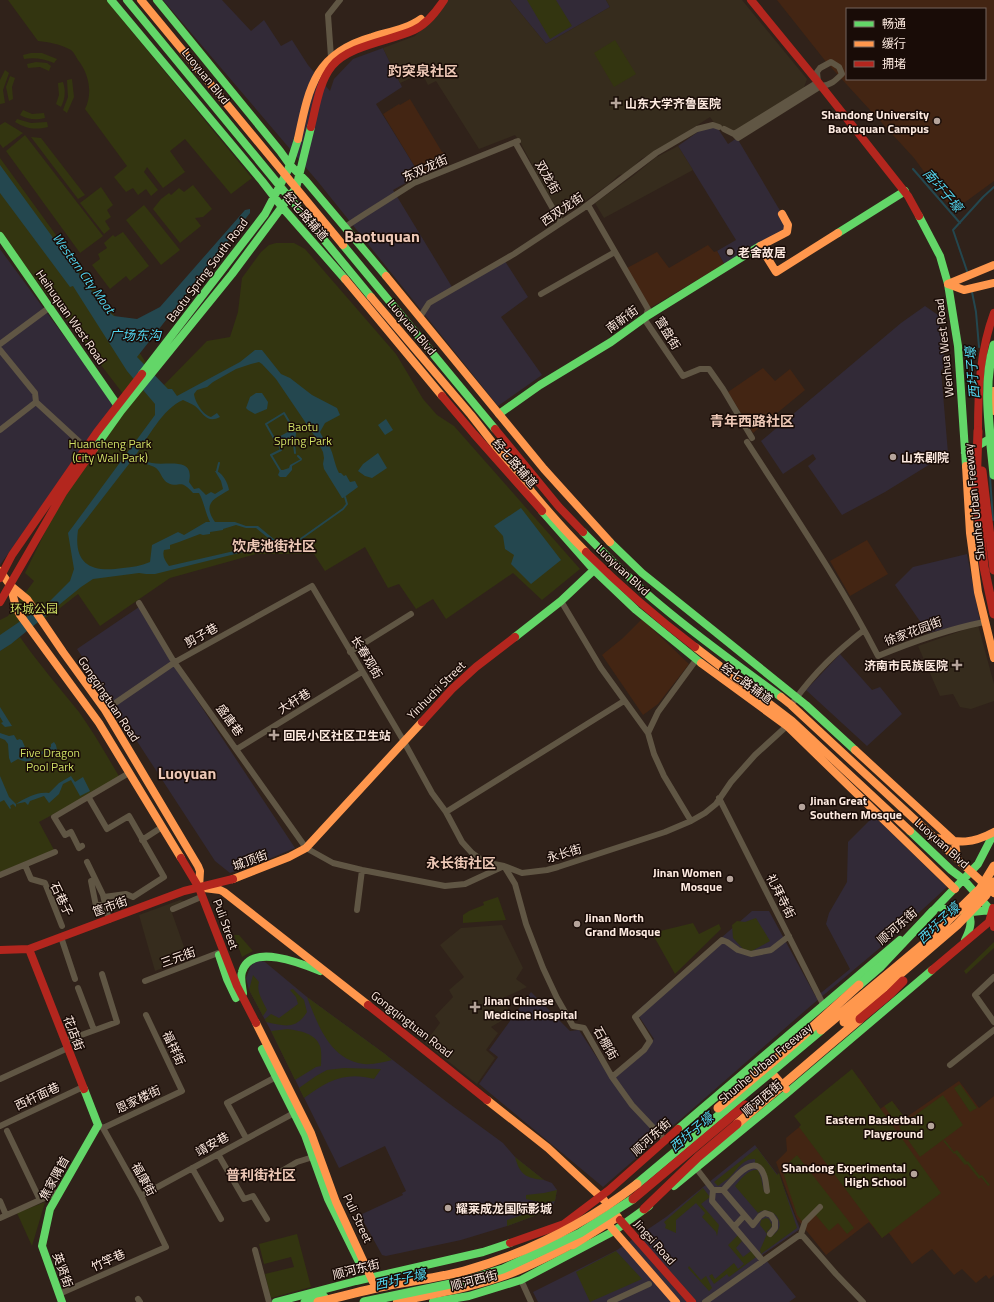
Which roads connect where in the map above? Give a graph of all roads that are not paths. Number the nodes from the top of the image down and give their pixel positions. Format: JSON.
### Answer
{"nodes":[{"id":1,"x":111,"y":0,"type":"edge"},
{"id":2,"x":127,"y":0,"type":"edge"},
{"id":3,"x":141,"y":0,"type":"edge"},
{"id":4,"x":157,"y":0,"type":"edge"},
{"id":5,"x":340,"y":0,"type":"edge"},
{"id":6,"x":438,"y":0,"type":"edge"},
{"id":7,"x":444,"y":0,"type":"edge"},
{"id":8,"x":751,"y":0,"type":"edge"},
{"id":9,"x":331,"y":57,"type":"junction"},
{"id":10,"x":825,"y":84,"type":"junction"},
{"id":11,"x":517,"y":142,"type":"joint"},
{"id":12,"x":290,"y":165,"type":"junction"},
{"id":13,"x":299,"y":175,"type":"junction"},
{"id":14,"x":286,"y":176,"type":"junction"},
{"id":15,"x":280,"y":187,"type":"junction"},
{"id":16,"x":296,"y":188,"type":"junction"},
{"id":17,"x":904,"y":191,"type":"junction"},
{"id":18,"x":274,"y":198,"type":"junction"},
{"id":19,"x":289,"y":198,"type":"junction"},
{"id":20,"x":588,"y":205,"type":"junction"},
{"id":21,"x":282,"y":207,"type":"junction"},
{"id":22,"x":782,"y":214,"type":"dead end"},
{"id":23,"x":561,"y":223,"type":"junction"},
{"id":24,"x":345,"y":227,"type":"junction"},
{"id":25,"x":0,"y":236,"type":"edge"},
{"id":26,"x":760,"y":246,"type":"junction"},
{"id":27,"x":615,"y":252,"type":"junction"},
{"id":28,"x":994,"y":265,"type":"edge"},
{"id":29,"x":985,"y":269,"type":"junction"},
{"id":30,"x":948,"y":284,"type":"junction"},
{"id":31,"x":994,"y":284,"type":"edge"},
{"id":32,"x":541,"y":294,"type":"dead end"},
{"id":33,"x":50,"y":307,"type":"junction"},
{"id":34,"x":994,"y":313,"type":"edge"},
{"id":35,"x":647,"y":316,"type":"junction"},
{"id":36,"x":420,"y":318,"type":"junction"},
{"id":37,"x":0,"y":344,"type":"edge"},
{"id":38,"x":994,"y":345,"type":"edge"},
{"id":39,"x":0,"y":350,"type":"edge"},
{"id":40,"x":994,"y":367,"type":"edge"},
{"id":41,"x":152,"y":368,"type":"junction"},
{"id":42,"x":36,"y":402,"type":"junction"},
{"id":43,"x":119,"y":408,"type":"junction"},
{"id":44,"x":994,"y":411,"type":"edge"},
{"id":45,"x":499,"y":414,"type":"junction"},
{"id":46,"x":0,"y":430,"type":"edge"},
{"id":47,"x":978,"y":431,"type":"junction"},
{"id":48,"x":994,"y":436,"type":"edge"},
{"id":49,"x":750,"y":440,"type":"joint"},
{"id":50,"x":86,"y":448,"type":"junction"},
{"id":51,"x":965,"y":453,"type":"junction"},
{"id":52,"x":994,"y":475,"type":"edge"},
{"id":53,"x":596,"y":568,"type":"junction"},
{"id":54,"x":994,"y":570,"type":"edge"},
{"id":55,"x":1,"y":575,"type":"edge"},
{"id":56,"x":10,"y":585,"type":"junction"},
{"id":57,"x":312,"y":586,"type":"joint"},
{"id":58,"x":994,"y":589,"type":"edge"},
{"id":59,"x":978,"y":592,"type":"junction"},
{"id":60,"x":0,"y":602,"type":"edge"},
{"id":61,"x":561,"y":602,"type":"junction"},
{"id":62,"x":139,"y":603,"type":"dead end"},
{"id":63,"x":412,"y":614,"type":"dead end"},
{"id":64,"x":994,"y":614,"type":"edge"},
{"id":65,"x":984,"y":622,"type":"junction"},
{"id":66,"x":864,"y":630,"type":"junction"},
{"id":67,"x":350,"y":652,"type":"junction"},
{"id":68,"x":994,"y":658,"type":"edge"},
{"id":69,"x":696,"y":660,"type":"junction"},
{"id":70,"x":174,"y":662,"type":"junction"},
{"id":71,"x":362,"y":672,"type":"junction"},
{"id":72,"x":624,"y":701,"type":"junction"},
{"id":73,"x":794,"y":701,"type":"junction"},
{"id":74,"x":105,"y":710,"type":"junction"},
{"id":75,"x":789,"y":724,"type":"junction"},
{"id":76,"x":648,"y":733,"type":"junction"},
{"id":77,"x":404,"y":740,"type":"junction"},
{"id":78,"x":237,"y":749,"type":"junction"},
{"id":79,"x":129,"y":773,"type":"junction"},
{"id":80,"x":88,"y":798,"type":"junction"},
{"id":81,"x":719,"y":798,"type":"junction"},
{"id":82,"x":446,"y":812,"type":"junction"},
{"id":83,"x":690,"y":821,"type":"junction"},
{"id":84,"x":162,"y":827,"type":"junction"},
{"id":85,"x":994,"y":833,"type":"edge"},
{"id":86,"x":934,"y":838,"type":"junction"},
{"id":87,"x":142,"y":840,"type":"junction"},
{"id":88,"x":955,"y":842,"type":"junction"},
{"id":89,"x":82,"y":846,"type":"dead end"},
{"id":90,"x":306,"y":848,"type":"junction"},
{"id":91,"x":55,"y":852,"type":"dead end"},
{"id":92,"x":957,"y":858,"type":"junction"},
{"id":93,"x":87,"y":862,"type":"dead end"},
{"id":94,"x":25,"y":865,"type":"junction"},
{"id":95,"x":504,"y":866,"type":"junction"},
{"id":96,"x":994,"y":866,"type":"edge"},
{"id":97,"x":362,"y":870,"type":"junction"},
{"id":98,"x":974,"y":874,"type":"junction"},
{"id":99,"x":0,"y":875,"type":"edge"},
{"id":100,"x":963,"y":879,"type":"junction"},
{"id":101,"x":91,"y":881,"type":"dead end"},
{"id":102,"x":994,"y":882,"type":"edge"},
{"id":103,"x":955,"y":889,"type":"junction"},
{"id":104,"x":200,"y":893,"type":"junction"},
{"id":105,"x":994,"y":893,"type":"edge"},
{"id":106,"x":104,"y":897,"type":"junction"},
{"id":107,"x":105,"y":904,"type":"junction"},
{"id":108,"x":173,"y":909,"type":"dead end"},
{"id":109,"x":935,"y":909,"type":"junction"},
{"id":110,"x":991,"y":909,"type":"edge"},
{"id":111,"x":357,"y":910,"type":"dead end"},
{"id":112,"x":968,"y":911,"type":"junction"},
{"id":113,"x":109,"y":920,"type":"junction"},
{"id":114,"x":994,"y":921,"type":"edge"},
{"id":115,"x":957,"y":925,"type":"junction"},
{"id":116,"x":62,"y":926,"type":"dead end"},
{"id":117,"x":994,"y":927,"type":"edge"},
{"id":118,"x":789,"y":936,"type":"junction"},
{"id":119,"x":61,"y":937,"type":"junction"},
{"id":120,"x":963,"y":944,"type":"junction"},
{"id":121,"x":1,"y":948,"type":"edge"},
{"id":122,"x":29,"y":949,"type":"junction"},
{"id":123,"x":218,"y":953,"type":"junction"},
{"id":124,"x":102,"y":974,"type":"dead end"},
{"id":125,"x":994,"y":977,"type":"edge"},
{"id":126,"x":333,"y":978,"type":"junction"},
{"id":127,"x":75,"y":979,"type":"dead end"},
{"id":128,"x":145,"y":981,"type":"dead end"},
{"id":129,"x":78,"y":988,"type":"dead end"},
{"id":130,"x":823,"y":1004,"type":"junction"},
{"id":131,"x":249,"y":1013,"type":"junction"},
{"id":132,"x":146,"y":1015,"type":"dead end"},
{"id":133,"x":994,"y":1022,"type":"edge"},
{"id":134,"x":94,"y":1030,"type":"junction"},
{"id":135,"x":994,"y":1030,"type":"edge"},
{"id":136,"x":66,"y":1045,"type":"junction"},
{"id":137,"x":760,"y":1059,"type":"junction"},
{"id":138,"x":950,"y":1065,"type":"dead end"},
{"id":139,"x":276,"y":1077,"type":"junction"},
{"id":140,"x":612,"y":1077,"type":"junction"},
{"id":141,"x":0,"y":1079,"type":"edge"},
{"id":142,"x":83,"y":1087,"type":"junction"},
{"id":143,"x":182,"y":1091,"type":"joint"},
{"id":144,"x":788,"y":1092,"type":"junction"},
{"id":145,"x":294,"y":1113,"type":"junction"},
{"id":146,"x":0,"y":1126,"type":"edge"},
{"id":147,"x":100,"y":1126,"type":"junction"},
{"id":148,"x":7,"y":1130,"type":"dead end"},
{"id":149,"x":246,"y":1138,"type":"junction"},
{"id":150,"x":665,"y":1140,"type":"junction"},
{"id":151,"x":218,"y":1154,"type":"junction"},
{"id":152,"x":313,"y":1157,"type":"junction"},
{"id":153,"x":192,"y":1168,"type":"junction"},
{"id":154,"x":696,"y":1168,"type":"junction"},
{"id":155,"x":654,"y":1171,"type":"junction"},
{"id":156,"x":273,"y":1176,"type":"dead end"},
{"id":157,"x":713,"y":1190,"type":"junction"},
{"id":158,"x":722,"y":1190,"type":"junction"},
{"id":159,"x":60,"y":1191,"type":"junction"},
{"id":160,"x":767,"y":1191,"type":"dead end"},
{"id":161,"x":141,"y":1196,"type":"junction"},
{"id":162,"x":40,"y":1200,"type":"junction"},
{"id":163,"x":604,"y":1200,"type":"junction"},
{"id":164,"x":0,"y":1201,"type":"edge"},
{"id":165,"x":592,"y":1203,"type":"junction"},
{"id":166,"x":820,"y":1207,"type":"dead end"},
{"id":167,"x":644,"y":1209,"type":"junction"},
{"id":168,"x":6,"y":1215,"type":"junction"},
{"id":169,"x":617,"y":1216,"type":"junction"},
{"id":170,"x":744,"y":1216,"type":"junction"},
{"id":171,"x":0,"y":1218,"type":"edge"},
{"id":172,"x":267,"y":1218,"type":"dead end"},
{"id":173,"x":221,"y":1219,"type":"dead end"},
{"id":174,"x":606,"y":1221,"type":"junction"},
{"id":175,"x":564,"y":1224,"type":"junction"},
{"id":176,"x":624,"y":1225,"type":"junction"},
{"id":177,"x":734,"y":1227,"type":"junction"},
{"id":178,"x":770,"y":1234,"type":"dead end"},
{"id":179,"x":801,"y":1234,"type":"junction"},
{"id":180,"x":579,"y":1241,"type":"junction"},
{"id":181,"x":42,"y":1246,"type":"joint"},
{"id":182,"x":166,"y":1247,"type":"joint"},
{"id":183,"x":255,"y":1250,"type":"dead end"},
{"id":184,"x":763,"y":1261,"type":"junction"},
{"id":185,"x":370,"y":1277,"type":"junction"},
{"id":186,"x":521,"y":1280,"type":"junction"},
{"id":187,"x":649,"y":1284,"type":"dead end"},
{"id":188,"x":60,"y":1298,"type":"edge"},
{"id":189,"x":269,"y":1302,"type":"edge"},
{"id":190,"x":276,"y":1302,"type":"edge"},
{"id":191,"x":305,"y":1302,"type":"edge"},
{"id":192,"x":318,"y":1302,"type":"edge"},
{"id":193,"x":364,"y":1302,"type":"edge"},
{"id":194,"x":383,"y":1302,"type":"edge"},
{"id":195,"x":397,"y":1302,"type":"edge"},
{"id":196,"x":433,"y":1302,"type":"edge"},
{"id":197,"x":531,"y":1302,"type":"edge"},
{"id":198,"x":610,"y":1302,"type":"edge"},
{"id":199,"x":676,"y":1302,"type":"edge"},
{"id":200,"x":692,"y":1302,"type":"edge"},
{"id":201,"x":705,"y":1302,"type":"edge"},
{"id":202,"x":863,"y":1302,"type":"edge"}],
"edges":[{"from":1,"to":18,"type":"main road","name":"经七路辅道"},
{"from":2,"to":15,"type":"main road","name":"Luoyuan Blvd"},
{"from":3,"to":14,"type":"main road","name":"Luoyuan Blvd"},
{"from":4,"to":12,"type":"main road","name":"经七路辅道"},
{"from":5,"to":9,"type":"street"},
{"from":6,"to":9,"type":"main road"},
{"from":7,"to":13,"type":"main road"},
{"from":8,"to":10,"type":"main road","name":"Wenhua West Road"},
{"from":9,"to":12,"type":"main road"},
{"from":10,"to":10,"type":"street"},
{"from":10,"to":17,"type":"main road","name":"Wenhua West Road"},
{"from":10,"to":20,"type":"street","name":"西双龙街"},
{"from":11,"to":23,"type":"street","name":"双龙街"},
{"from":11,"to":24,"type":"street","name":"东双龙街"},
{"from":12,"to":13,"type":"main road","name":"经七路辅道"},
{"from":12,"to":14,"type":"main road"},
{"from":13,"to":16,"type":"main road"},
{"from":13,"to":24,"type":"main road","name":"经七路辅道"},
{"from":14,"to":15,"type":"main road","name":"Baotu Spring South Road"},
{"from":14,"to":16,"type":"main road","name":"Luoyuan Blvd"},
{"from":15,"to":18,"type":"main road","name":"Baotu Spring South Road"},
{"from":15,"to":19,"type":"main road","name":"Luoyuan Blvd"},
{"from":16,"to":19,"type":"main road","name":"Baotu Spring South Road"},
{"from":16,"to":73,"type":"main road","name":"Luoyuan Blvd"},
{"from":17,"to":26,"type":"main road"},
{"from":17,"to":30,"type":"main road","name":"Wenhua West Road"},
{"from":18,"to":21,"type":"main road","name":"经七路辅道"},
{"from":18,"to":41,"type":"main road","name":"Baotu Spring South Road"},
{"from":19,"to":21,"type":"main road","name":"Baotu Spring South Road"},
{"from":19,"to":53,"type":"main road","name":"Luoyuan Blvd"},
{"from":20,"to":23,"type":"street","name":"西双龙街"},
{"from":20,"to":27,"type":"street","name":"营盘街"},
{"from":21,"to":41,"type":"main road","name":"Baotu Spring South Road"},
{"from":21,"to":53,"type":"main road","name":"经七路辅道"},
{"from":22,"to":26,"type":"main road","name":"南新街"},
{"from":23,"to":36,"type":"street","name":"西双龙街"},
{"from":24,"to":36,"type":"main road","name":"经七路辅道"},
{"from":25,"to":33,"type":"main road","name":"Heihuquan West Road"},
{"from":26,"to":35,"type":"main road","name":"南新街"},
{"from":27,"to":32,"type":"street"},
{"from":27,"to":35,"type":"street","name":"营盘街"},
{"from":28,"to":29,"type":"main road"},
{"from":29,"to":30,"type":"main road"},
{"from":29,"to":31,"type":"main road"},
{"from":30,"to":31,"type":"main road"},
{"from":30,"to":51,"type":"main road","name":"Wenhua West Road"},
{"from":33,"to":37,"type":"street"},
{"from":33,"to":43,"type":"main road","name":"Heihuquan West Road"},
{"from":34,"to":47,"type":"main road"},
{"from":35,"to":45,"type":"main road","name":"南新街"},
{"from":35,"to":49,"type":"street","name":"营盘街"},
{"from":36,"to":45,"type":"main road","name":"经七路辅道"},
{"from":38,"to":52,"type":"main road","name":"Shunhe Urban Freeway","bridge":true},
{"from":39,"to":42,"type":"street"},
{"from":40,"to":44,"type":"main road"},
{"from":41,"to":43,"type":"main road"},
{"from":42,"to":46,"type":"street"},
{"from":42,"to":50,"type":"street"},
{"from":43,"to":50,"type":"main road"},
{"from":43,"to":56,"type":"main road"},
{"from":45,"to":73,"type":"main road","name":"经七路辅道"},
{"from":47,"to":54,"type":"main road","name":"Shunhe Urban Freeway","bridge":true},
{"from":47,"to":64,"type":"main road","bridge":true},
{"from":48,"to":51,"type":"main road"},
{"from":49,"to":66,"type":"street","name":"徐家花园街"},
{"from":50,"to":55,"type":"main road"},
{"from":51,"to":59,"type":"main road","name":"Wenhua West Road"},
{"from":53,"to":61,"type":"main road","name":"Yinhuchi Street"},
{"from":53,"to":69,"type":"main road","name":"经七路辅道"},
{"from":53,"to":75,"type":"main road","name":"Luoyuan Blvd"},
{"from":55,"to":56,"type":"main road"},
{"from":56,"to":60,"type":"main road"},
{"from":56,"to":74,"type":"main road","name":"Gongqingtuan Road"},
{"from":56,"to":79,"type":"main road","name":"Gongqingtuan Road"},
{"from":57,"to":67,"type":"street","name":"长春观街"},
{"from":57,"to":70,"type":"street","name":"剪子巷"},
{"from":58,"to":59,"type":"street"},
{"from":59,"to":65,"type":"main road","name":"Wenhua West Road"},
{"from":61,"to":72,"type":"street"},
{"from":61,"to":77,"type":"main road","name":"Yinhuchi Street"},
{"from":62,"to":70,"type":"street","name":"盛唐巷"},
{"from":63,"to":67,"type":"street"},
{"from":65,"to":66,"type":"street","name":"徐家花园街"},
{"from":65,"to":68,"type":"main road","name":"Wenhua West Road"},
{"from":66,"to":73,"type":"street"},
{"from":67,"to":71,"type":"street","name":"长春观街"},
{"from":69,"to":75,"type":"main road","name":"经七路辅道"},
{"from":69,"to":76,"type":"street"},
{"from":70,"to":74,"type":"street","name":"剪子巷"},
{"from":70,"to":78,"type":"street","name":"盛唐巷"},
{"from":71,"to":77,"type":"street","name":"长春观街"},
{"from":71,"to":78,"type":"street","name":"大杆巷"},
{"from":72,"to":76,"type":"street"},
{"from":72,"to":82,"type":"street"},
{"from":73,"to":86,"type":"main road","name":"Luoyuan Blvd"},
{"from":73,"to":88,"type":"main road","name":"经七路辅道"},
{"from":74,"to":104,"type":"main road","name":"Gongqingtuan Road"},
{"from":75,"to":81,"type":"street","name":"永长街"},
{"from":75,"to":100,"type":"main road","name":"Luoyuan Blvd"},
{"from":75,"to":103,"type":"main road","name":"经七路辅道"},
{"from":76,"to":83,"type":"street"},
{"from":77,"to":82,"type":"street","name":"长春观街"},
{"from":77,"to":90,"type":"main road","name":"Yinhuchi Street"},
{"from":78,"to":90,"type":"street","name":"盛唐巷"},
{"from":79,"to":80,"type":"street"},
{"from":79,"to":84,"type":"main road","name":"Gongqingtuan Road"},
{"from":80,"to":87,"type":"street"},
{"from":80,"to":89,"type":"street"},
{"from":81,"to":83,"type":"street","name":"永长街"},
{"from":81,"to":118,"type":"street","name":"礼拜寺街"},
{"from":82,"to":95,"type":"street","name":"永长街"},
{"from":83,"to":95,"type":"street","name":"永长街"},
{"from":84,"to":87,"type":"street"},
{"from":84,"to":104,"type":"main road","name":"Gongqingtuan Road"},
{"from":85,"to":88,"type":"main road"},
{"from":85,"to":98,"type":"main road"},
{"from":86,"to":88,"type":"main road"},
{"from":86,"to":92,"type":"main road","name":"Luoyuan Blvd"},
{"from":87,"to":106,"type":"street"},
{"from":88,"to":92,"type":"main road"},
{"from":90,"to":97,"type":"street"},
{"from":90,"to":104,"type":"main road","name":"城顶街"},
{"from":91,"to":94,"type":"street"},
{"from":92,"to":98,"type":"main road","name":"Luoyuan Blvd"},
{"from":93,"to":106,"type":"street"},
{"from":94,"to":99,"type":"street"},
{"from":94,"to":116,"type":"street","name":"石巷子"},
{"from":95,"to":97,"type":"street"},
{"from":95,"to":140,"type":"street","name":"石棚街"},
{"from":96,"to":155,"type":"main road","name":"Shunhe Urban Freeway","bridge":true},
{"from":97,"to":111,"type":"street"},
{"from":98,"to":100,"type":"main road"},
{"from":98,"to":105,"type":"main road","name":"Luoyuan Blvd","bridge":true},
{"from":100,"to":103,"type":"main road"},
{"from":100,"to":110,"type":"main road","name":"Luoyuan Blvd","bridge":true},
{"from":101,"to":107,"type":"street"},
{"from":102,"to":115,"type":"main road","name":"Shunhe Urban Freeway","bridge":true},
{"from":103,"to":109,"type":"main road"},
{"from":104,"to":108,"type":"street"},
{"from":104,"to":113,"type":"main road","name":"筐市街"},
{"from":104,"to":123,"type":"main road","name":"Puli Street"},
{"from":104,"to":126,"type":"main road","name":"Gongqingtuan Road"},
{"from":104,"to":131,"type":"main road","name":"Puli Street"},
{"from":106,"to":107,"type":"street"},
{"from":107,"to":113,"type":"street"},
{"from":109,"to":112,"type":"main road","bridge":true},
{"from":109,"to":130,"type":"main road","name":"顺河东街"},
{"from":109,"to":155,"type":"main road","bridge":true},
{"from":110,"to":112,"type":"main road","bridge":true},
{"from":110,"to":120,"type":"main road","name":"顺河西街"},
{"from":112,"to":120,"type":"main road"},
{"from":113,"to":119,"type":"main road","name":"筐市街"},
{"from":114,"to":117,"type":"main road"},
{"from":115,"to":167,"type":"main road","bridge":true},
{"from":115,"to":193,"type":"main road","name":"Shunhe Urban Freeway","bridge":true},
{"from":118,"to":130,"type":"street","name":"礼拜寺街"},
{"from":118,"to":140,"type":"street"},
{"from":119,"to":122,"type":"main road","name":"筐市街"},
{"from":119,"to":127,"type":"street"},
{"from":120,"to":144,"type":"main road","name":"顺河西街"},
{"from":121,"to":122,"type":"main road","name":"筐市街"},
{"from":122,"to":136,"type":"main road","name":"花店街"},
{"from":123,"to":128,"type":"street","name":"三元街"},
{"from":123,"to":139,"type":"main road","name":"Puli Street"},
{"from":124,"to":134,"type":"street"},
{"from":125,"to":133,"type":"street"},
{"from":126,"to":131,"type":"main road"},
{"from":126,"to":163,"type":"main road","name":"Gongqingtuan Road"},
{"from":129,"to":134,"type":"street"},
{"from":130,"to":137,"type":"main road","name":"顺河东街"},
{"from":131,"to":185,"type":"main road","name":"Puli Street"},
{"from":132,"to":143,"type":"street","name":"福祥街"},
{"from":134,"to":136,"type":"street"},
{"from":135,"to":138,"type":"street"},
{"from":136,"to":141,"type":"street"},
{"from":136,"to":142,"type":"main road","name":"花店街"},
{"from":137,"to":144,"type":"main road"},
{"from":137,"to":150,"type":"main road","name":"顺河东街"},
{"from":139,"to":145,"type":"main road","name":"Puli Street"},
{"from":139,"to":149,"type":"street"},
{"from":140,"to":150,"type":"street","name":"石棚街"},
{"from":142,"to":146,"type":"street","name":"西杆面巷"},
{"from":142,"to":147,"type":"main road","name":"花店街"},
{"from":143,"to":147,"type":"street","name":"恩家楼街"},
{"from":144,"to":154,"type":"main road","name":"顺河西街"},
{"from":145,"to":149,"type":"street","name":"靖安巷"},
{"from":145,"to":152,"type":"main road","name":"Puli Street"},
{"from":147,"to":159,"type":"main road","name":"焦家隅首"},
{"from":147,"to":161,"type":"street","name":"福康街"},
{"from":148,"to":162,"type":"street"},
{"from":149,"to":151,"type":"street","name":"靖安巷"},
{"from":150,"to":163,"type":"main road","name":"顺河东街"},
{"from":151,"to":153,"type":"street","name":"靖安巷"},
{"from":151,"to":172,"type":"street"},
{"from":152,"to":156,"type":"street"},
{"from":152,"to":185,"type":"main road","name":"Puli Street"},
{"from":153,"to":161,"type":"street","name":"靖安巷"},
{"from":153,"to":173,"type":"street"},
{"from":154,"to":157,"type":"street"},
{"from":154,"to":167,"type":"main road","name":"顺河西街"},
{"from":155,"to":192,"type":"main road","name":"Shunhe Urban Freeway","bridge":true},
{"from":157,"to":158,"type":"street"},
{"from":157,"to":177,"type":"street"},
{"from":158,"to":160,"type":"street"},
{"from":158,"to":170,"type":"street"},
{"from":159,"to":162,"type":"street"},
{"from":159,"to":181,"type":"main road","name":"焦家隅首"},
{"from":161,"to":182,"type":"street","name":"福康街"},
{"from":162,"to":168,"type":"street"},
{"from":163,"to":165,"type":"main road","name":"顺河东街"},
{"from":163,"to":169,"type":"main road","name":"Jingsi Road","bridge":true},
{"from":164,"to":168,"type":"street"},
{"from":165,"to":174,"type":"main road","name":"Jingsi Road"},
{"from":165,"to":175,"type":"main road","name":"顺河东街"},
{"from":166,"to":179,"type":"street"},
{"from":167,"to":176,"type":"main road","name":"顺河西街"},
{"from":168,"to":171,"type":"street"},
{"from":169,"to":174,"type":"main road","name":"顺河西街"},
{"from":169,"to":176,"type":"main road","name":"Jingsi Road"},
{"from":170,"to":177,"type":"street"},
{"from":170,"to":178,"type":"street"},
{"from":174,"to":176,"type":"main road","name":"顺河西街"},
{"from":174,"to":180,"type":"main road","name":"顺河西街"},
{"from":174,"to":186,"type":"main road","name":"顺河西街"},
{"from":174,"to":199,"type":"main road","name":"Jingsi Road"},
{"from":175,"to":185,"type":"main road","name":"顺河东街"},
{"from":175,"to":191,"type":"main road","bridge":true},
{"from":176,"to":200,"type":"main road","name":"Jingsi Road"},
{"from":177,"to":184,"type":"street"},
{"from":179,"to":184,"type":"street"},
{"from":179,"to":202,"type":"street"},
{"from":180,"to":186,"type":"main road","name":"顺河西街"},
{"from":180,"to":195,"type":"main road"},
{"from":181,"to":188,"type":"main road","name":"英贤街"},
{"from":182,"to":188,"type":"street","name":"竹竿巷"},
{"from":183,"to":189,"type":"street"},
{"from":184,"to":201,"type":"street"},
{"from":185,"to":190,"type":"main road","name":"顺河东街"},
{"from":185,"to":194,"type":"main road"},
{"from":186,"to":196,"type":"main road","name":"顺河西街"},
{"from":186,"to":197,"type":"street"},
{"from":187,"to":198,"type":"street"}]}
